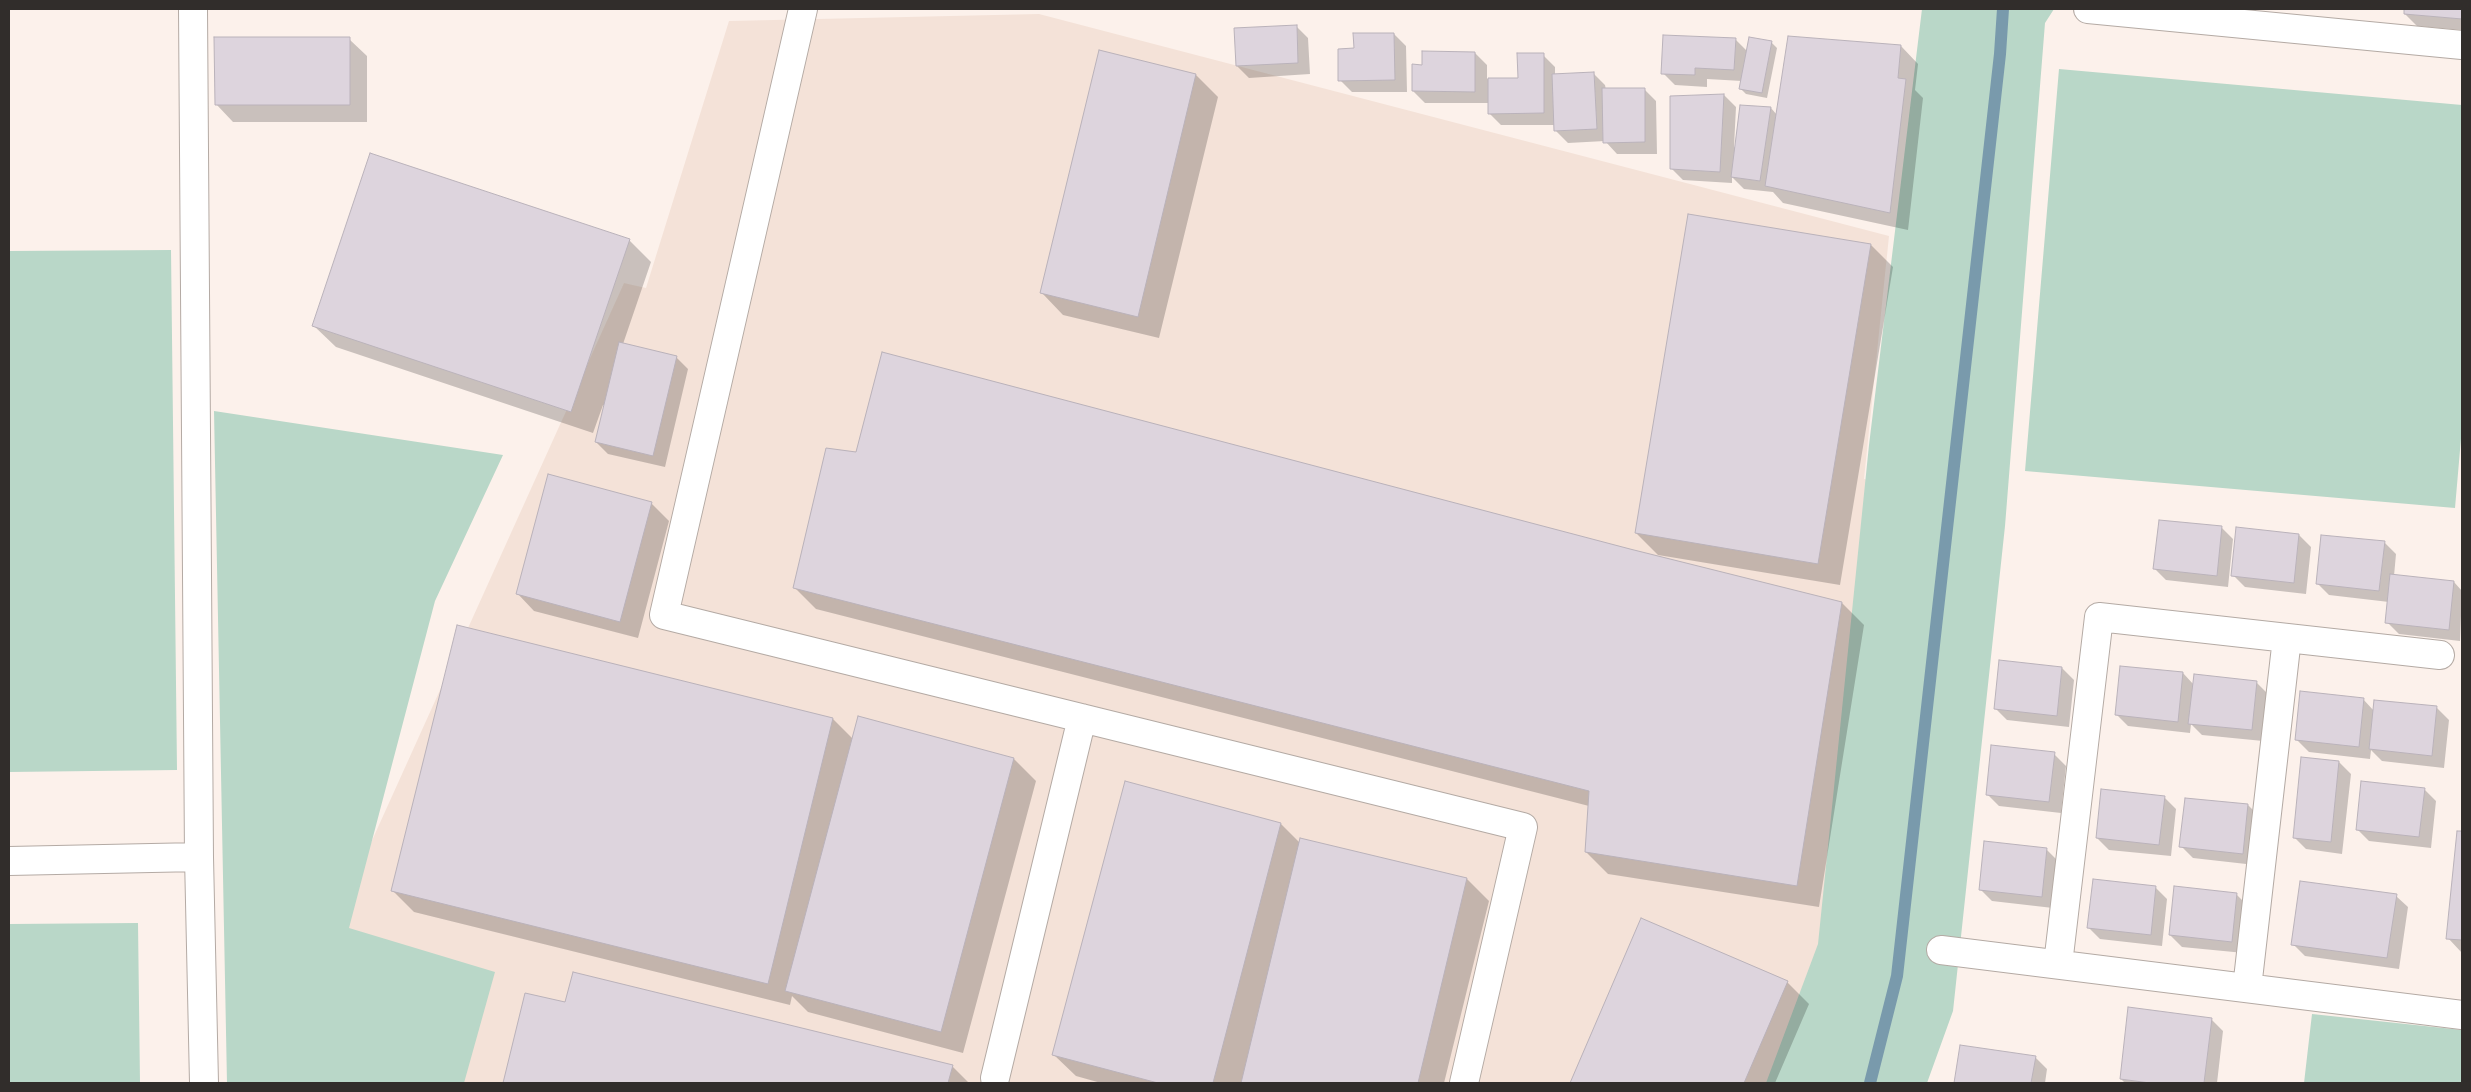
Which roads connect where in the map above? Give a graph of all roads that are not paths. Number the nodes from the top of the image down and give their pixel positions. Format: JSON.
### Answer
{"nodes":[{"id":1,"x":193,"y":9,"type":"edge"},
{"id":2,"x":803,"y":9,"type":"edge"},
{"id":3,"x":2088,"y":9,"type":"edge"},
{"id":4,"x":2462,"y":45,"type":"edge"},
{"id":5,"x":2287,"y":638,"type":"junction"},
{"id":6,"x":2440,"y":655,"type":"dead end"},
{"id":7,"x":1082,"y":718,"type":"junction"},
{"id":8,"x":198,"y":857,"type":"junction"},
{"id":9,"x":9,"y":861,"type":"edge"},
{"id":10,"x":1941,"y":950,"type":"dead end"},
{"id":11,"x":2058,"y":964,"type":"junction"},
{"id":12,"x":2247,"y":988,"type":"junction"},
{"id":13,"x":2462,"y":1015,"type":"edge"},
{"id":14,"x":996,"y":1078,"type":"dead end"},
{"id":15,"x":204,"y":1083,"type":"edge"},
{"id":16,"x":1464,"y":1083,"type":"edge"}],
"edges":[{"from":1,"to":8,"type":"street"},
{"from":2,"to":7,"type":"street"},
{"from":3,"to":4,"type":"street"},
{"from":5,"to":6,"type":"street"},
{"from":5,"to":11,"type":"street"},
{"from":5,"to":12,"type":"street"},
{"from":7,"to":14,"type":"street"},
{"from":7,"to":16,"type":"street"},
{"from":8,"to":9,"type":"street"},
{"from":8,"to":15,"type":"street"},
{"from":10,"to":11,"type":"street"},
{"from":11,"to":12,"type":"street"},
{"from":12,"to":13,"type":"street"}]}
